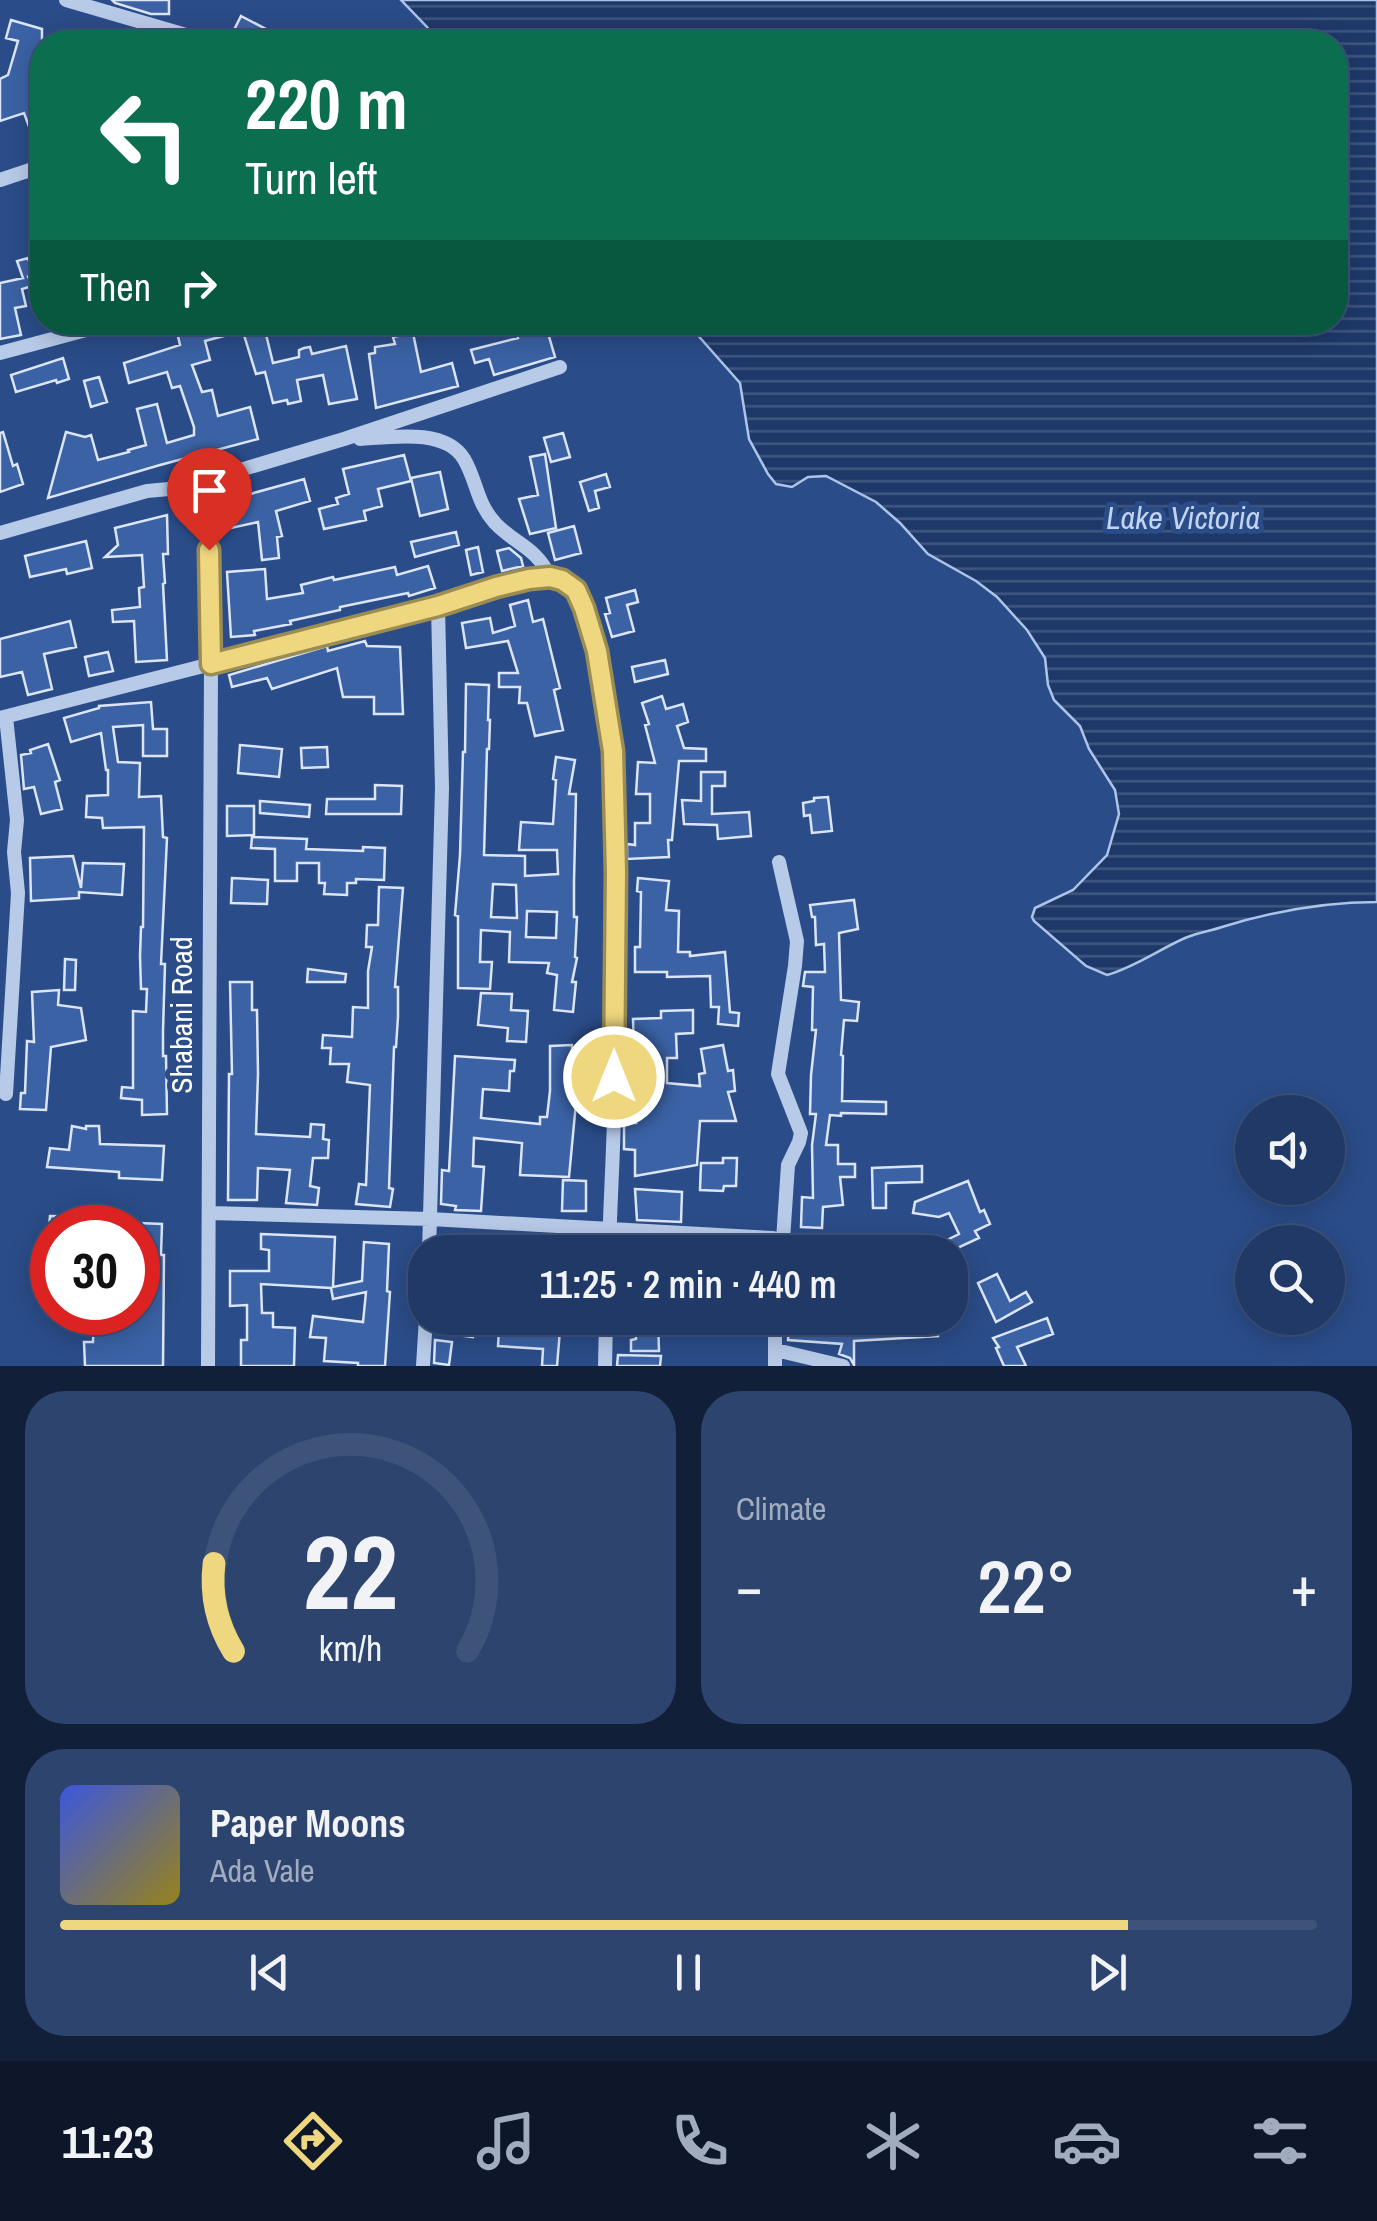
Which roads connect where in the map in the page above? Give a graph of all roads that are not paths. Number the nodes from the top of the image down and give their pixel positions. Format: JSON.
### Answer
{"nodes":[{"id":1,"x":66,"y":0,"type":"edge"},
{"id":2,"x":169,"y":30,"type":"edge"},
{"id":3,"x":30,"y":170,"type":"edge"},
{"id":4,"x":0,"y":180,"type":"edge"},
{"id":5,"x":67,"y":335,"type":"edge"},
{"id":6,"x":0,"y":353,"type":"edge"},
{"id":7,"x":560,"y":367,"type":"dead end"},
{"id":8,"x":344,"y":439,"type":"junction"},
{"id":9,"x":180,"y":488,"type":"junction"},
{"id":10,"x":0,"y":533,"type":"edge"},
{"id":11,"x":550,"y":577,"type":"junction"},
{"id":12,"x":438,"y":606,"type":"junction"},
{"id":13,"x":211,"y":664,"type":"junction"},
{"id":14,"x":3,"y":718,"type":"edge"},
{"id":15,"x":779,"y":862,"type":"dead end"},
{"id":16,"x":6,"y":1094,"type":"dead end"},
{"id":17,"x":210,"y":1213,"type":"junction"},
{"id":18,"x":430,"y":1219,"type":"junction"},
{"id":19,"x":610,"y":1230,"type":"junction"},
{"id":20,"x":429,"y":1235,"type":"edge"},
{"id":21,"x":610,"y":1235,"type":"edge"},
{"id":22,"x":670,"y":1235,"type":"edge"},
{"id":23,"x":778,"y":1235,"type":"edge"},
{"id":24,"x":425,"y":1335,"type":"edge"},
{"id":25,"x":605,"y":1335,"type":"edge"},
{"id":26,"x":776,"y":1358,"type":"edge"},
{"id":27,"x":208,"y":1366,"type":"edge"},
{"id":28,"x":424,"y":1366,"type":"edge"},
{"id":29,"x":604,"y":1366,"type":"edge"},
{"id":30,"x":842,"y":1366,"type":"edge"}],
"edges":[{"from":1,"to":2,"type":"street"},
{"from":3,"to":4,"type":"street"},
{"from":5,"to":6,"type":"street"},
{"from":7,"to":8,"type":"street"},
{"from":8,"to":9,"type":"street"},
{"from":8,"to":11,"type":"street"},
{"from":9,"to":10,"type":"street"},
{"from":9,"to":13,"type":"street","name":"Shabani Road"},
{"from":11,"to":12,"type":"street"},
{"from":11,"to":19,"type":"street"},
{"from":12,"to":13,"type":"street"},
{"from":12,"to":18,"type":"street"},
{"from":13,"to":14,"type":"street"},
{"from":13,"to":17,"type":"street","name":"Shabani Road"},
{"from":14,"to":16,"type":"street"},
{"from":15,"to":23,"type":"street"},
{"from":17,"to":18,"type":"street"},
{"from":17,"to":27,"type":"street","name":"Shabani Road"},
{"from":18,"to":19,"type":"street"},
{"from":18,"to":20,"type":"street"},
{"from":19,"to":21,"type":"street"},
{"from":19,"to":22,"type":"street"},
{"from":24,"to":28,"type":"street"},
{"from":25,"to":29,"type":"street"},
{"from":26,"to":30,"type":"street"}]}
